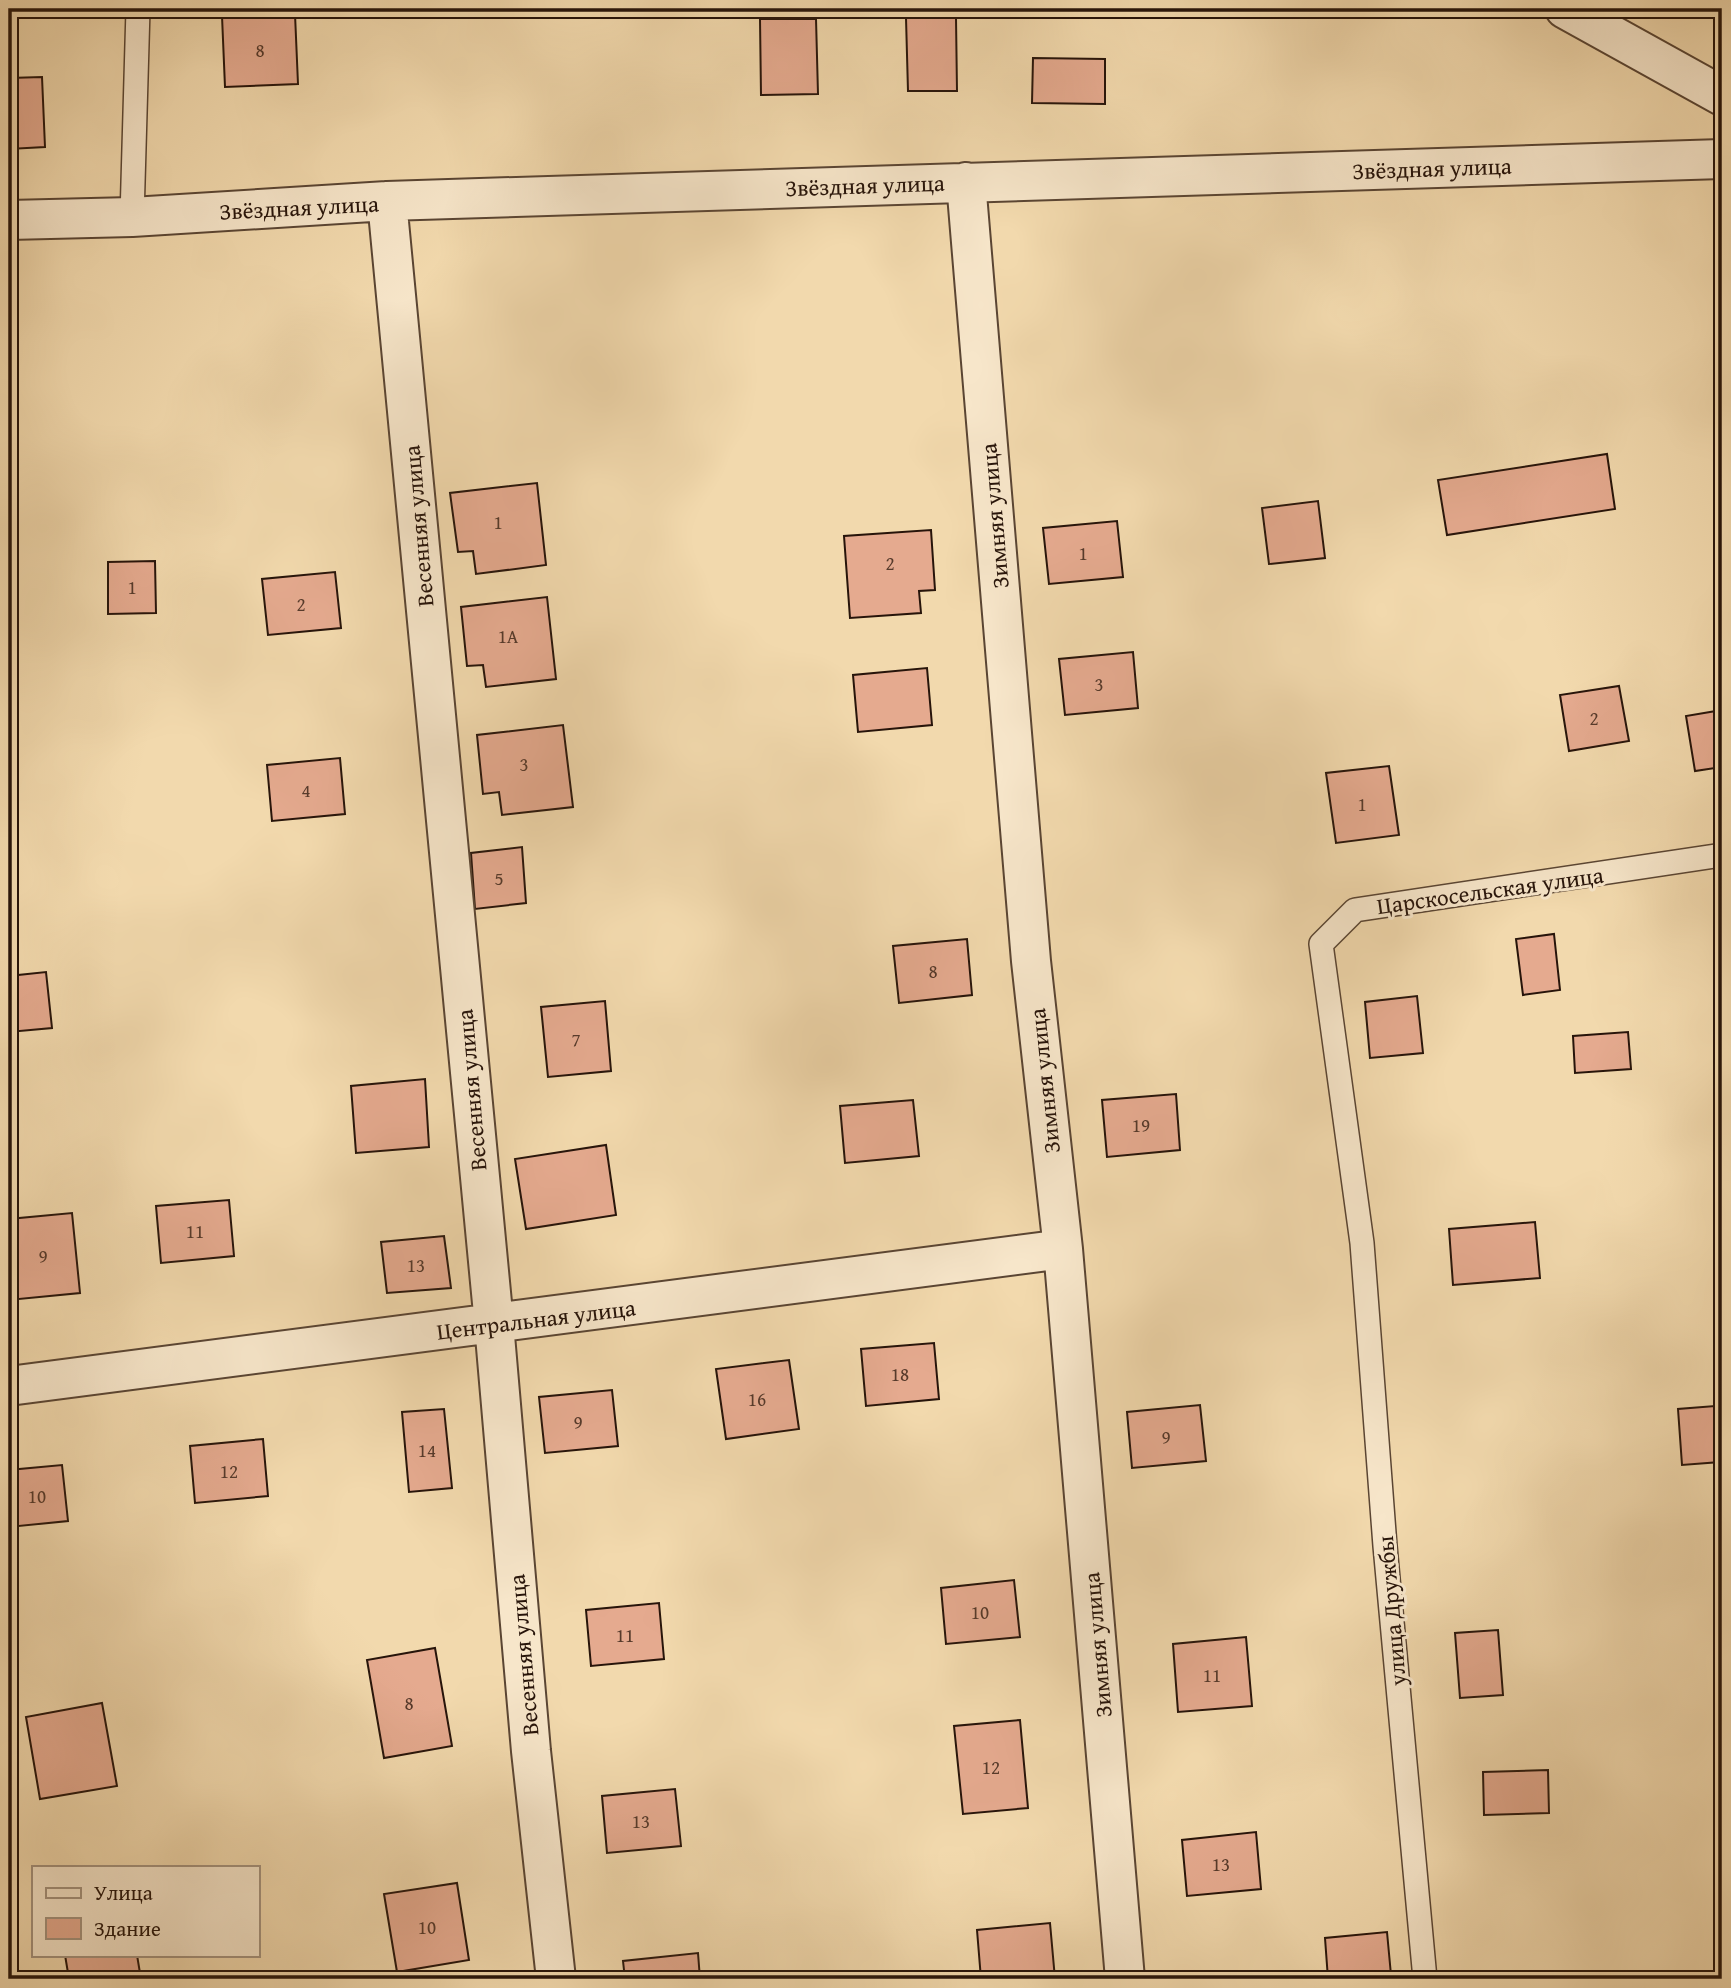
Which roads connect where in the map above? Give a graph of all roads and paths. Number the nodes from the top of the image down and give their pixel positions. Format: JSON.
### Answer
{"nodes":[{"id":1,"x":138,"y":9,"type":"edge"},
{"id":2,"x":1565,"y":9,"type":"edge"},
{"id":3,"x":1722,"y":96,"type":"edge"},
{"id":4,"x":1722,"y":159,"type":"edge"},
{"id":5,"x":966,"y":182,"type":"junction"},
{"id":6,"x":387,"y":201,"type":"junction"},
{"id":7,"x":132,"y":217,"type":"junction"},
{"id":8,"x":9,"y":219,"type":"edge"},
{"id":9,"x":1722,"y":855,"type":"edge"},
{"id":10,"x":1362,"y":1243,"type":"joint"},
{"id":11,"x":1063,"y":1250,"type":"junction"},
{"id":12,"x":494,"y":1324,"type":"junction"},
{"id":13,"x":9,"y":1385,"type":"edge"},
{"id":14,"x":556,"y":1979,"type":"edge"},
{"id":15,"x":1125,"y":1979,"type":"edge"},
{"id":16,"x":1425,"y":1979,"type":"edge"}],
"edges":[{"from":1,"to":7,"type":"lane"},
{"from":2,"to":3,"type":"street"},
{"from":4,"to":5,"type":"street","name":"Звёздная улица"},
{"from":5,"to":6,"type":"street","name":"Звёздная улица"},
{"from":5,"to":11,"type":"street","name":"Зимняя улица"},
{"from":6,"to":7,"type":"street","name":"Звёздная улица"},
{"from":6,"to":12,"type":"street","name":"Весенняя улица"},
{"from":7,"to":8,"type":"street","name":"Звёздная улица"},
{"from":9,"to":10,"type":"lane","name":"Царскосельская улица"},
{"from":10,"to":16,"type":"lane","name":"улица Дружбы"},
{"from":11,"to":12,"type":"street","name":"Центральная улица"},
{"from":11,"to":15,"type":"street","name":"Зимняя улица"},
{"from":12,"to":13,"type":"street","name":"Центральная улица"},
{"from":12,"to":14,"type":"street","name":"Весенняя улица"}]}
